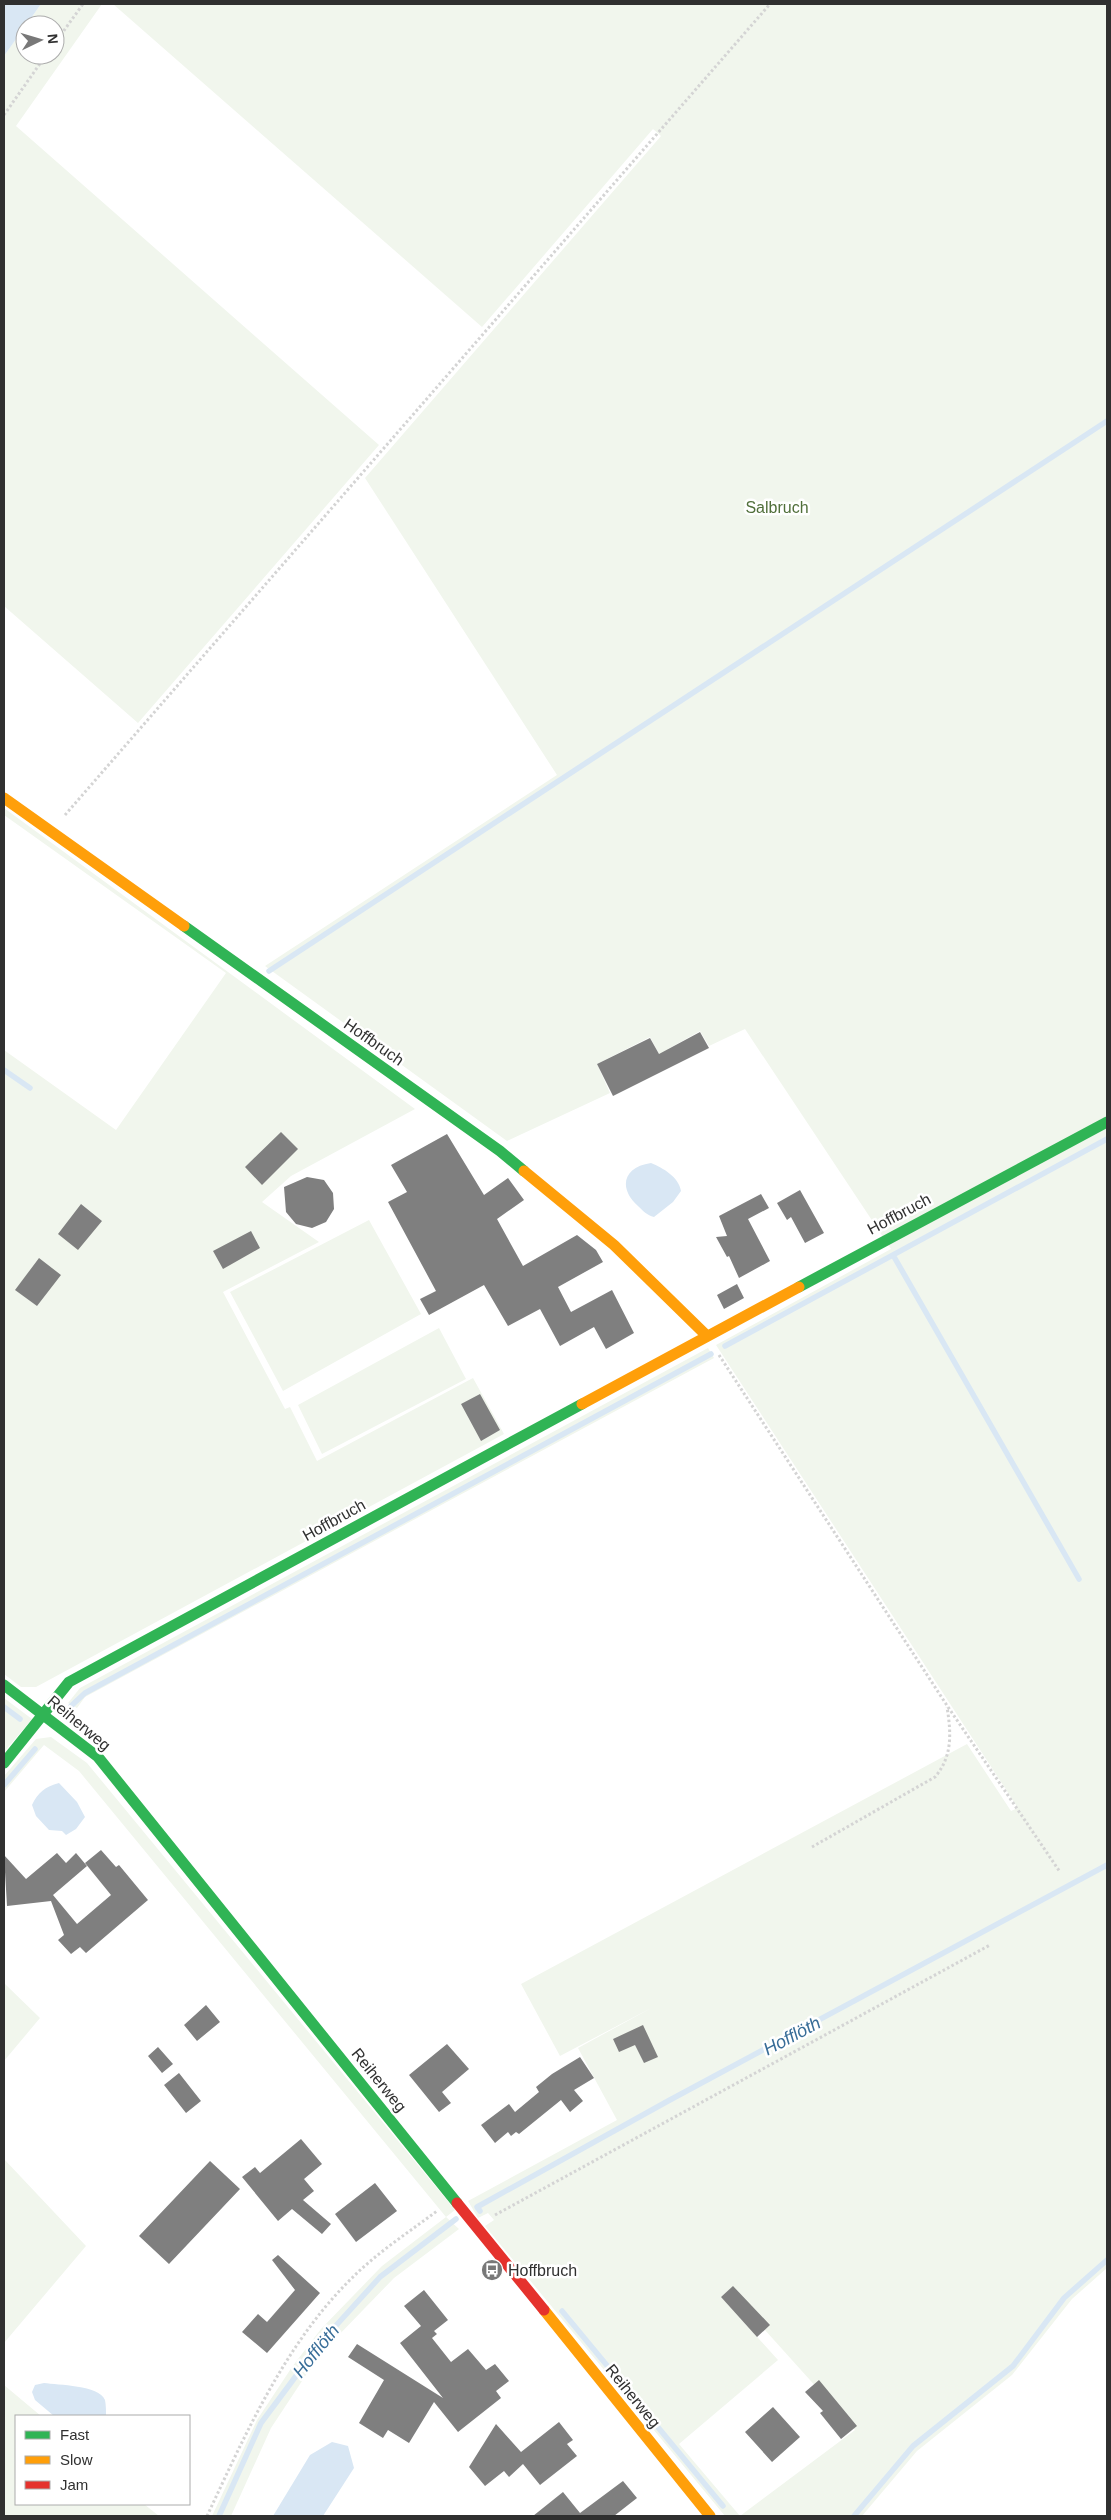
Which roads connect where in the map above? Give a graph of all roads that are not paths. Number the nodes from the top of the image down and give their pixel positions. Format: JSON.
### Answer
{"nodes":[{"id":1,"x":4,"y":798,"type":"edge"},
{"id":2,"x":1107,"y":1122,"type":"edge"},
{"id":3,"x":707,"y":1336,"type":"junction"},
{"id":4,"x":4,"y":1685,"type":"edge"},
{"id":5,"x":45,"y":1714,"type":"junction"},
{"id":6,"x":4,"y":1763,"type":"edge"},
{"id":7,"x":710,"y":2516,"type":"edge"}],
"edges":[{"from":1,"to":3,"type":"street","name":"Hoffbruch"},
{"from":2,"to":3,"type":"street","name":"Hoffbruch"},
{"from":3,"to":5,"type":"street","name":"Hoffbruch"},
{"from":4,"to":5,"type":"street","name":"Reiherweg"},
{"from":5,"to":6,"type":"street","name":"Hoffbruch"},
{"from":5,"to":7,"type":"street","name":"Reiherweg"}]}
